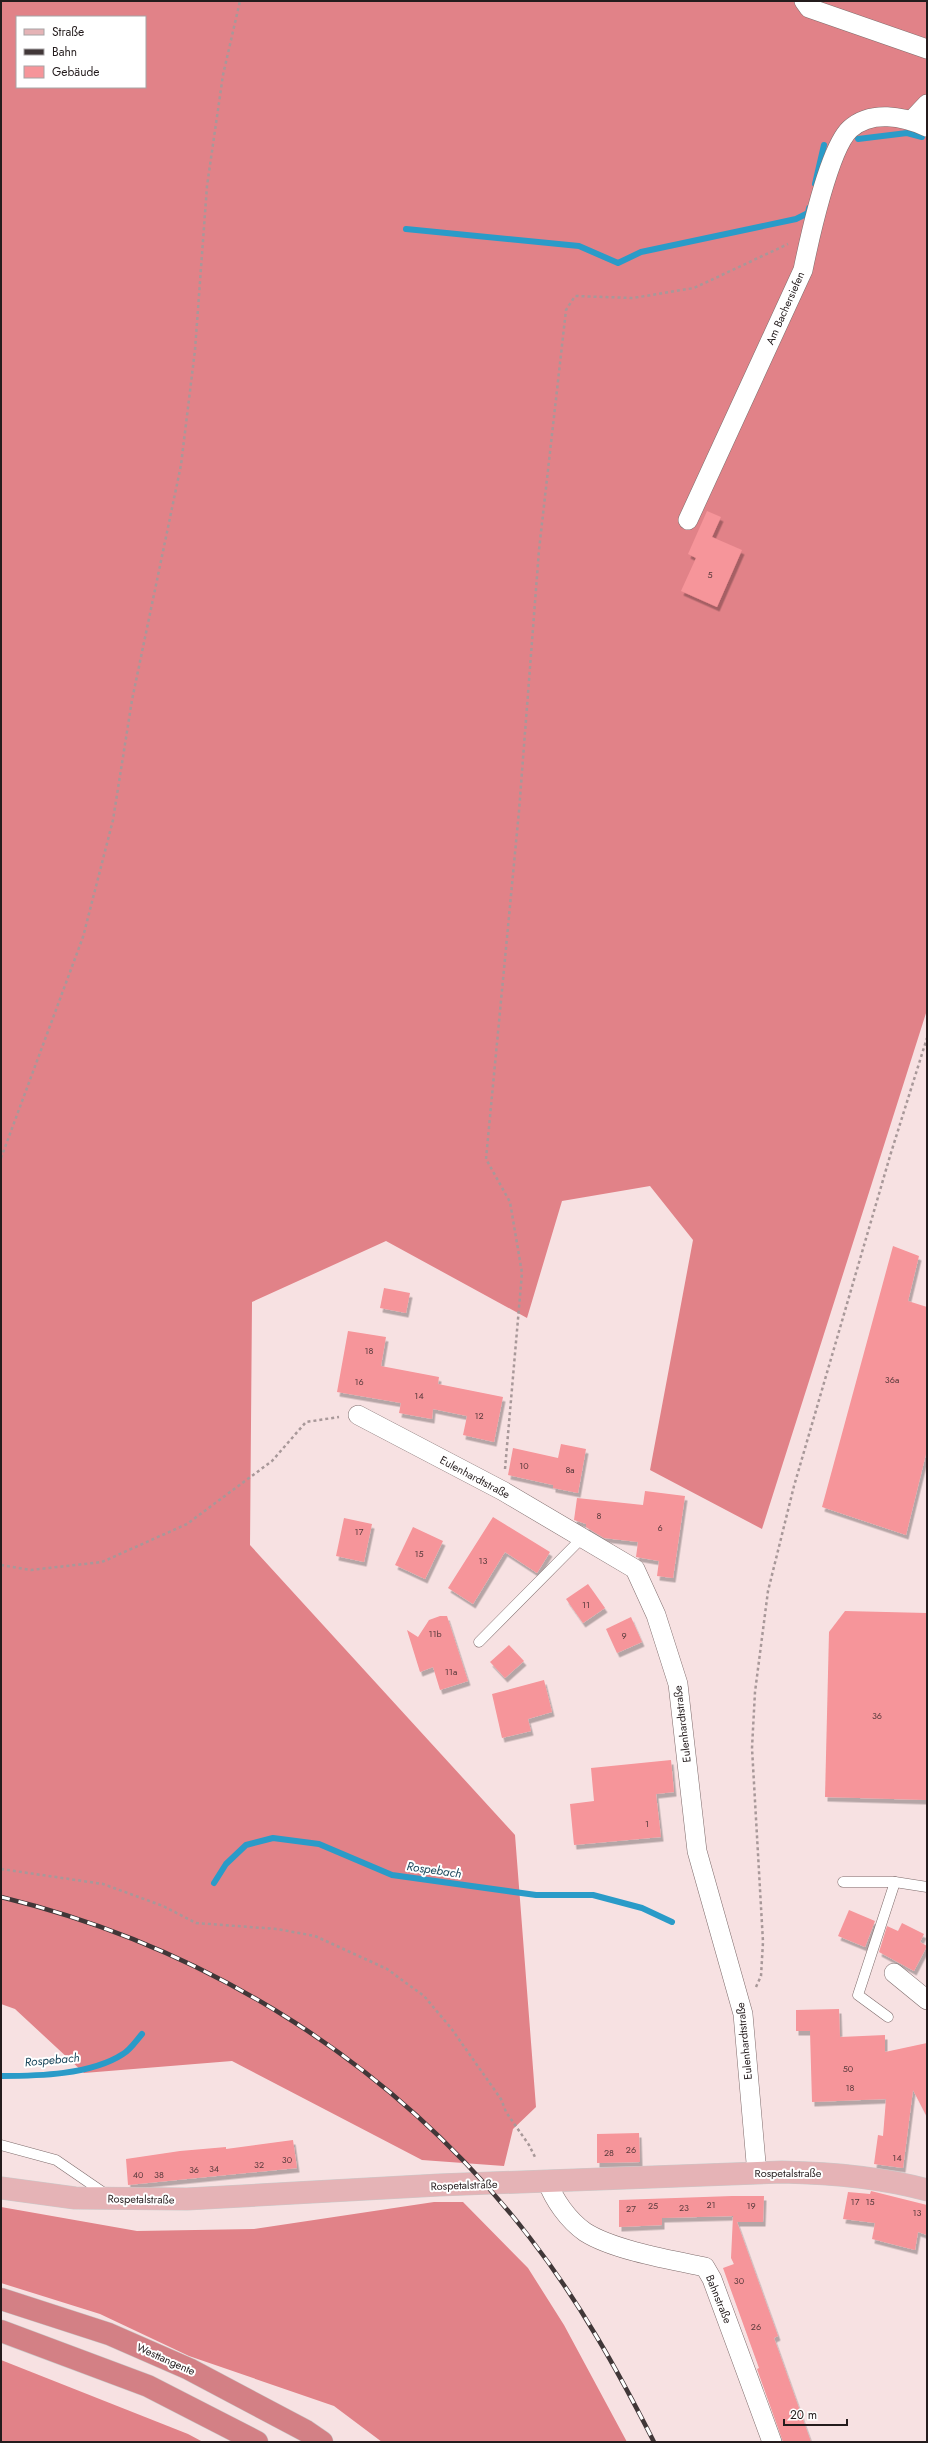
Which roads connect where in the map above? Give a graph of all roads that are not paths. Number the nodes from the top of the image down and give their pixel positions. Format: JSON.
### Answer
{"nodes":[{"id":1,"x":804,"y":1,"type":"edge"},
{"id":2,"x":927,"y":49,"type":"edge"},
{"id":3,"x":927,"y":104,"type":"edge"},
{"id":4,"x":919,"y":124,"type":"edge"},
{"id":5,"x":688,"y":520,"type":"dead end"},
{"id":6,"x":358,"y":1415,"type":"road end"},
{"id":7,"x":582,"y":1538,"type":"junction"},
{"id":8,"x":479,"y":1642,"type":"dead end"},
{"id":9,"x":843,"y":1882,"type":"dead end"},
{"id":10,"x":895,"y":1882,"type":"junction"},
{"id":11,"x":927,"y":1887,"type":"edge"},
{"id":12,"x":894,"y":1973,"type":"dead end"},
{"id":13,"x":927,"y":2000,"type":"edge"},
{"id":14,"x":888,"y":2017,"type":"dead end"},
{"id":15,"x":1,"y":2145,"type":"edge"},
{"id":16,"x":756,"y":2174,"type":"junction"},
{"id":17,"x":547,"y":2181,"type":"junction"},
{"id":18,"x":1,"y":2188,"type":"edge"},
{"id":19,"x":927,"y":2190,"type":"edge"},
{"id":20,"x":112,"y":2198,"type":"junction"},
{"id":21,"x":1,"y":2299,"type":"edge"},
{"id":22,"x":1,"y":2331,"type":"edge"},
{"id":23,"x":257,"y":2442,"type":"edge"},
{"id":24,"x":322,"y":2442,"type":"edge"},
{"id":25,"x":772,"y":2442,"type":"edge"}],
"edges":[{"from":1,"to":2,"type":"street"},
{"from":3,"to":4,"type":"street","name":"Am Bachersiefen"},
{"from":4,"to":5,"type":"street","name":"Am Bachersiefen"},
{"from":6,"to":7,"type":"street","name":"Eulenhardtstraße"},
{"from":7,"to":8,"type":"lane"},
{"from":7,"to":16,"type":"street","name":"Eulenhardtstraße"},
{"from":9,"to":10,"type":"lane"},
{"from":10,"to":11,"type":"lane"},
{"from":10,"to":14,"type":"lane"},
{"from":12,"to":13,"type":"street"},
{"from":15,"to":20,"type":"lane"},
{"from":16,"to":17,"type":"main road","name":"Rospetalstraße"},
{"from":16,"to":19,"type":"main road","name":"Rospetalstraße"},
{"from":17,"to":20,"type":"main road","name":"Rospetalstraße"},
{"from":17,"to":25,"type":"street","name":"Bahnstraße"},
{"from":18,"to":20,"type":"main road","name":"Rospetalstraße"},
{"from":21,"to":24,"type":"highway","name":"Westtangente"},
{"from":22,"to":23,"type":"highway"}]}
